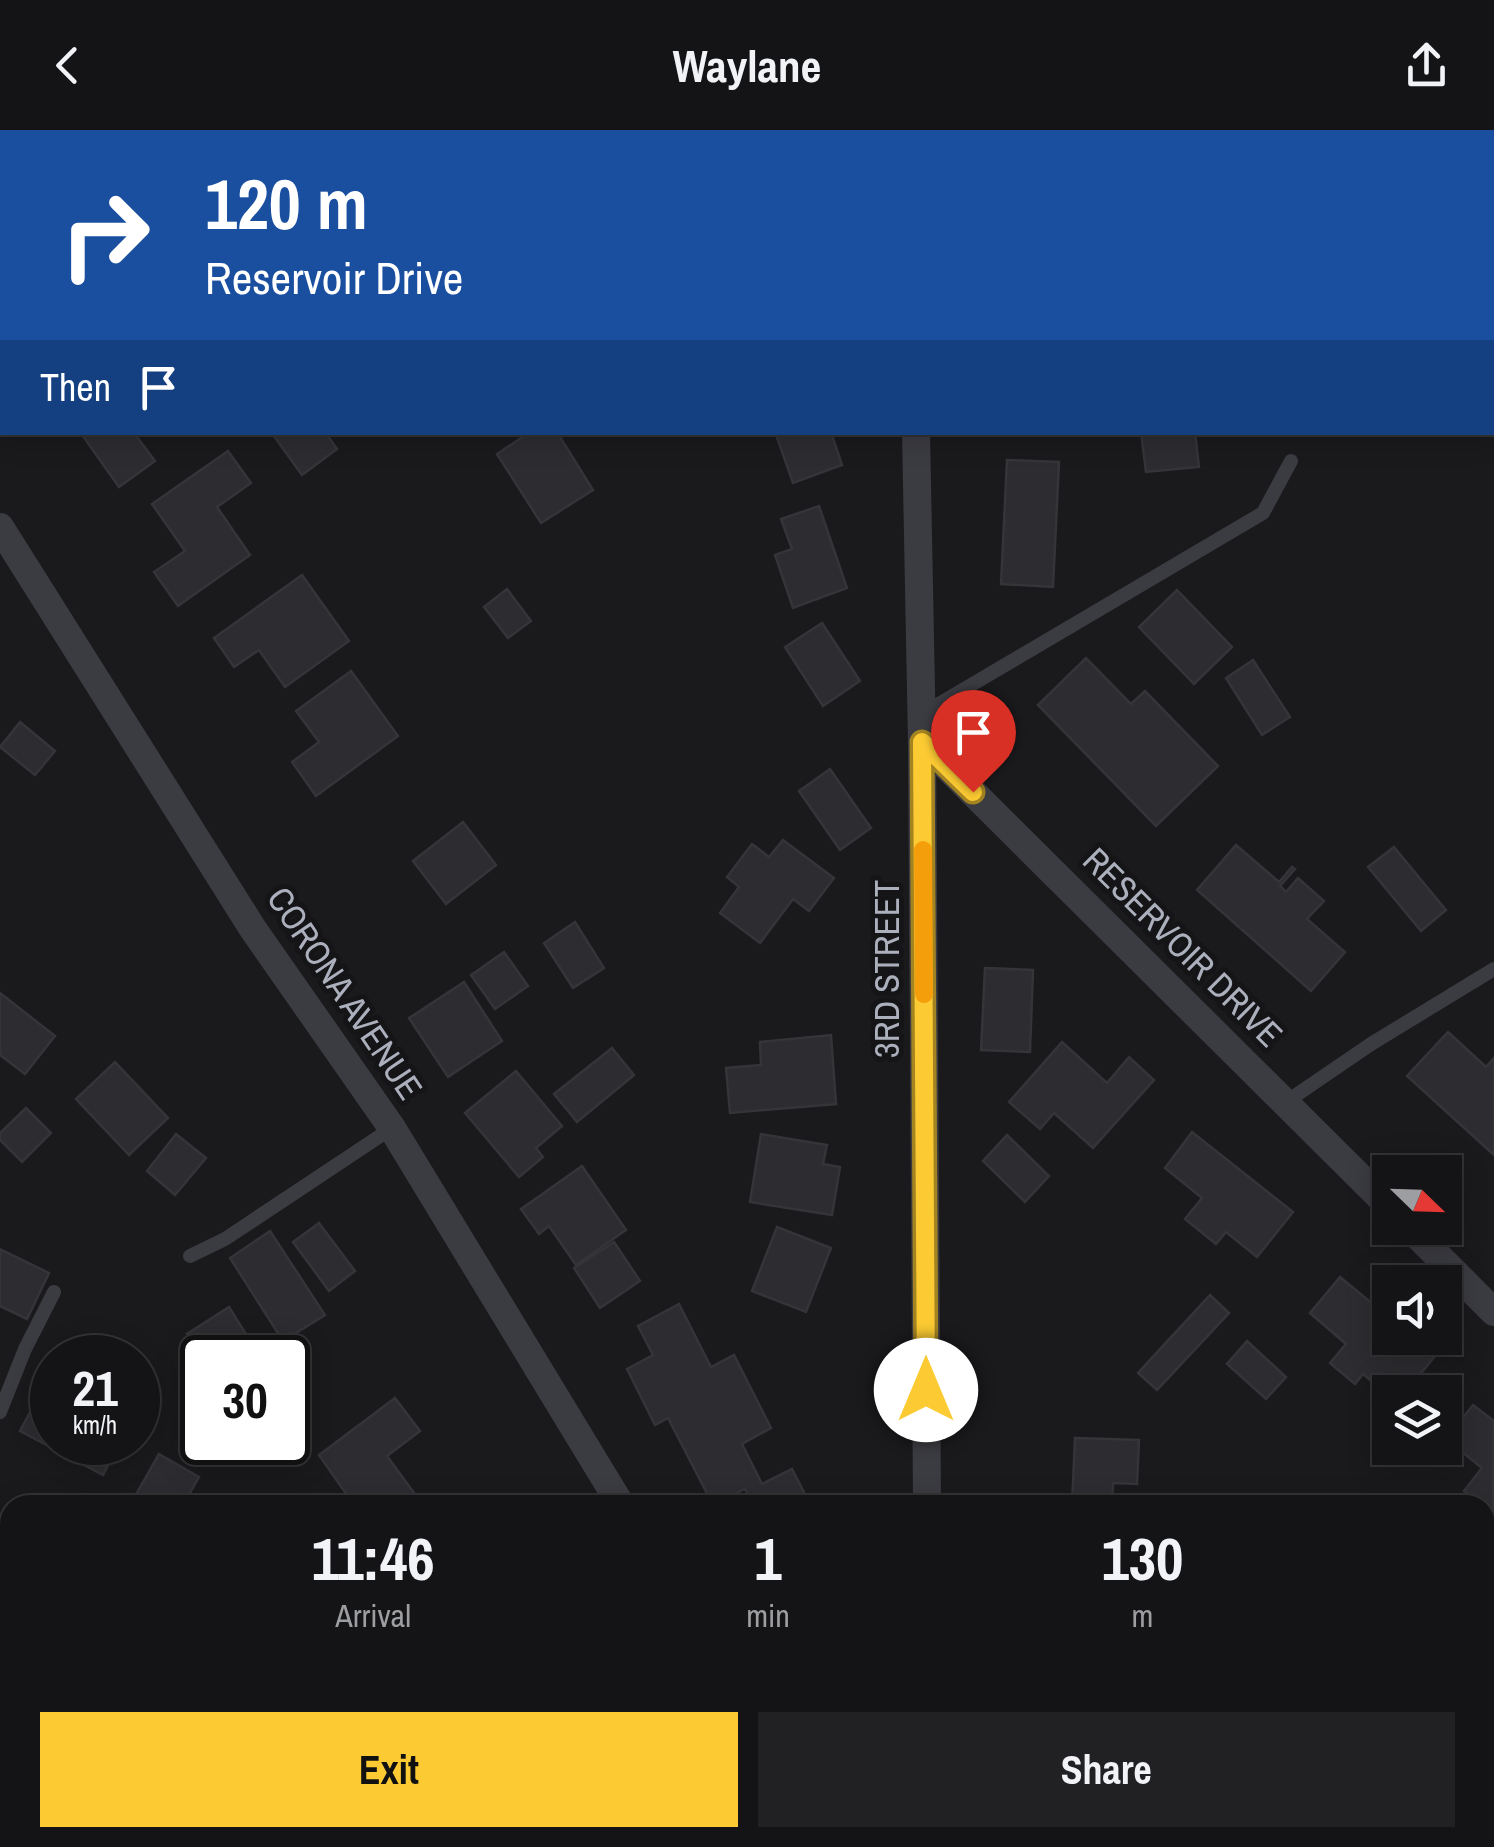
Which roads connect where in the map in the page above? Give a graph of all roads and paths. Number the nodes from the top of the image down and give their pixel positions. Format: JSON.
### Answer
{"nodes":[{"id":1,"x":916,"y":435,"type":"edge"},
{"id":2,"x":1291,"y":462,"type":"dead end"},
{"id":3,"x":0,"y":527,"type":"edge"},
{"id":4,"x":922,"y":728,"type":"junction"},
{"id":5,"x":1494,"y":969,"type":"edge"},
{"id":6,"x":1286,"y":1102,"type":"junction"},
{"id":7,"x":392,"y":1128,"type":"junction"},
{"id":8,"x":1372,"y":1189,"type":"edge"},
{"id":9,"x":1427,"y":1245,"type":"edge"},
{"id":10,"x":190,"y":1256,"type":"dead end"},
{"id":11,"x":54,"y":1292,"type":"dead end"},
{"id":12,"x":1494,"y":1312,"type":"edge"},
{"id":13,"x":0,"y":1412,"type":"edge"},
{"id":14,"x":615,"y":1495,"type":"edge"},
{"id":15,"x":927,"y":1495,"type":"edge"}],
"edges":[{"from":1,"to":4,"type":"street","name":"3RD STREET"},
{"from":2,"to":4,"type":"lane"},
{"from":3,"to":7,"type":"street","name":"CORONA AVENUE"},
{"from":4,"to":6,"type":"street","name":"RESERVOIR DRIVE"},
{"from":4,"to":15,"type":"street","name":"3RD STREET"},
{"from":5,"to":6,"type":"lane"},
{"from":6,"to":8,"type":"street","name":"RESERVOIR DRIVE"},
{"from":7,"to":10,"type":"lane"},
{"from":7,"to":14,"type":"street","name":"CORONA AVENUE"},
{"from":9,"to":12,"type":"street"},
{"from":11,"to":13,"type":"lane"}]}
